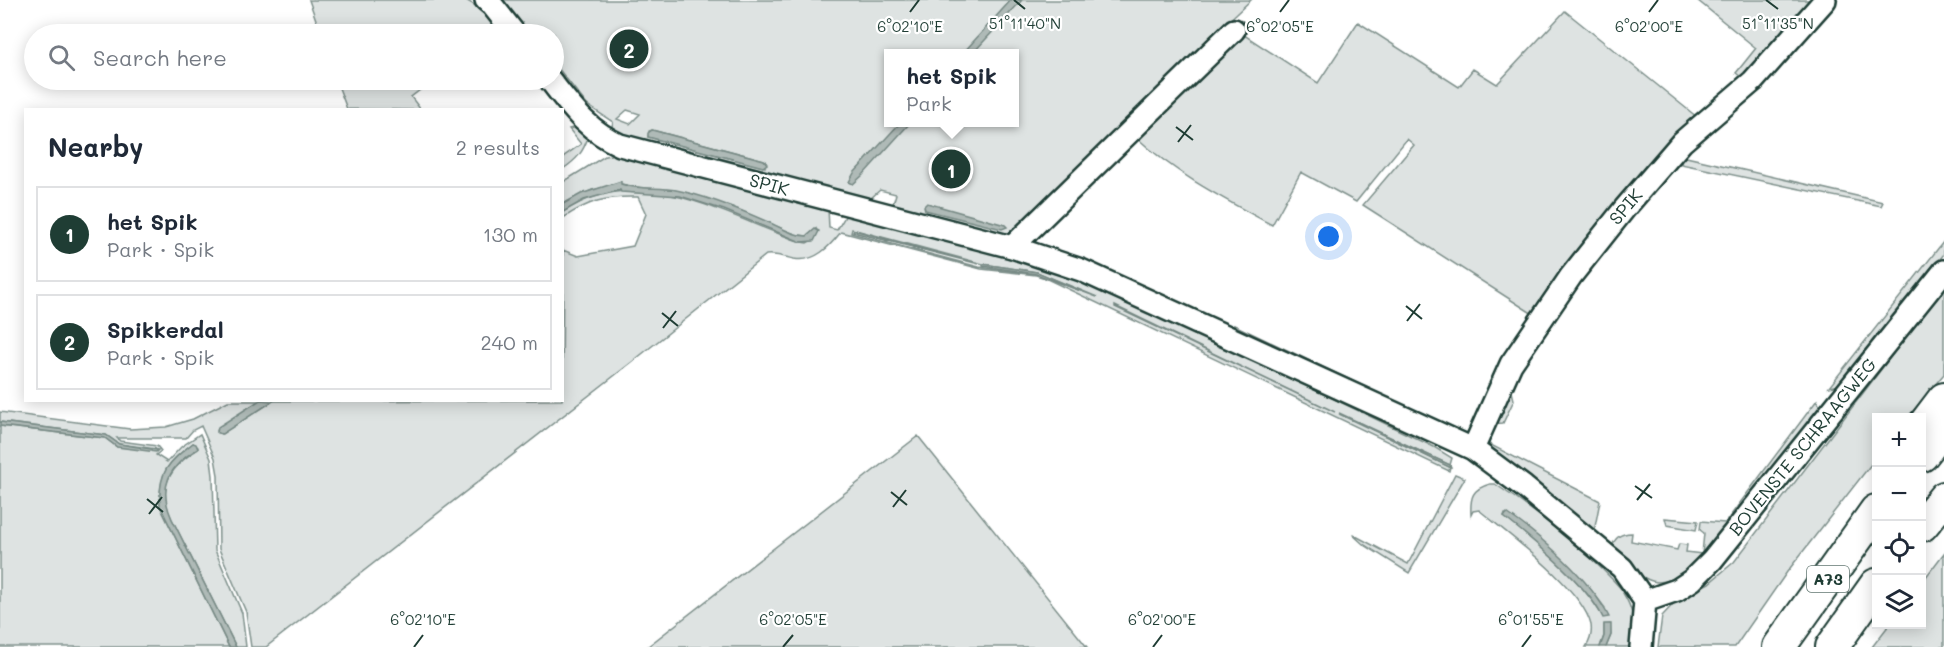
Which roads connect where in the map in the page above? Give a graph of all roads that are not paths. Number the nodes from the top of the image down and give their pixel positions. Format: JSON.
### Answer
{"nodes":[{"id":1,"x":486,"y":0,"type":"edge"},
{"id":2,"x":1825,"y":0,"type":"edge"},
{"id":3,"x":507,"y":24,"type":"edge"},
{"id":4,"x":1234,"y":30,"type":"dead end"},
{"id":5,"x":558,"y":90,"type":"edge"},
{"id":6,"x":1012,"y":248,"type":"junction"},
{"id":7,"x":1944,"y":271,"type":"edge"},
{"id":8,"x":1944,"y":399,"type":"edge"},
{"id":9,"x":1926,"y":423,"type":"edge"},
{"id":10,"x":1944,"y":427,"type":"edge"},
{"id":11,"x":1473,"y":449,"type":"junction"},
{"id":12,"x":1926,"y":450,"type":"edge"},
{"id":13,"x":1944,"y":498,"type":"edge"},
{"id":14,"x":1872,"y":517,"type":"edge"},
{"id":15,"x":1925,"y":521,"type":"edge"},
{"id":16,"x":1944,"y":527,"type":"edge"},
{"id":17,"x":1926,"y":543,"type":"edge"},
{"id":18,"x":1872,"y":592,"type":"edge"},
{"id":19,"x":1645,"y":601,"type":"junction"},
{"id":20,"x":1641,"y":647,"type":"edge"},
{"id":21,"x":1779,"y":647,"type":"edge"},
{"id":22,"x":1832,"y":647,"type":"edge"}],
"edges":[{"from":1,"to":3,"type":"street"},
{"from":2,"to":11,"type":"street","name":"SPIK"},
{"from":4,"to":6,"type":"street"},
{"from":5,"to":6,"type":"street","name":"SPIK"},
{"from":6,"to":11,"type":"street","name":"SPIK"},
{"from":7,"to":19,"type":"street","name":"BOVENSTE SCHRAAGWEG"},
{"from":8,"to":9,"type":"highway"},
{"from":10,"to":12,"type":"highway"},
{"from":11,"to":19,"type":"street","name":"SPIK"},
{"from":13,"to":15,"type":"highway"},
{"from":14,"to":21,"type":"highway","number":"A73"},
{"from":16,"to":17,"type":"highway"},
{"from":18,"to":22,"type":"highway","number":"A73"},
{"from":19,"to":20,"type":"street"}]}
